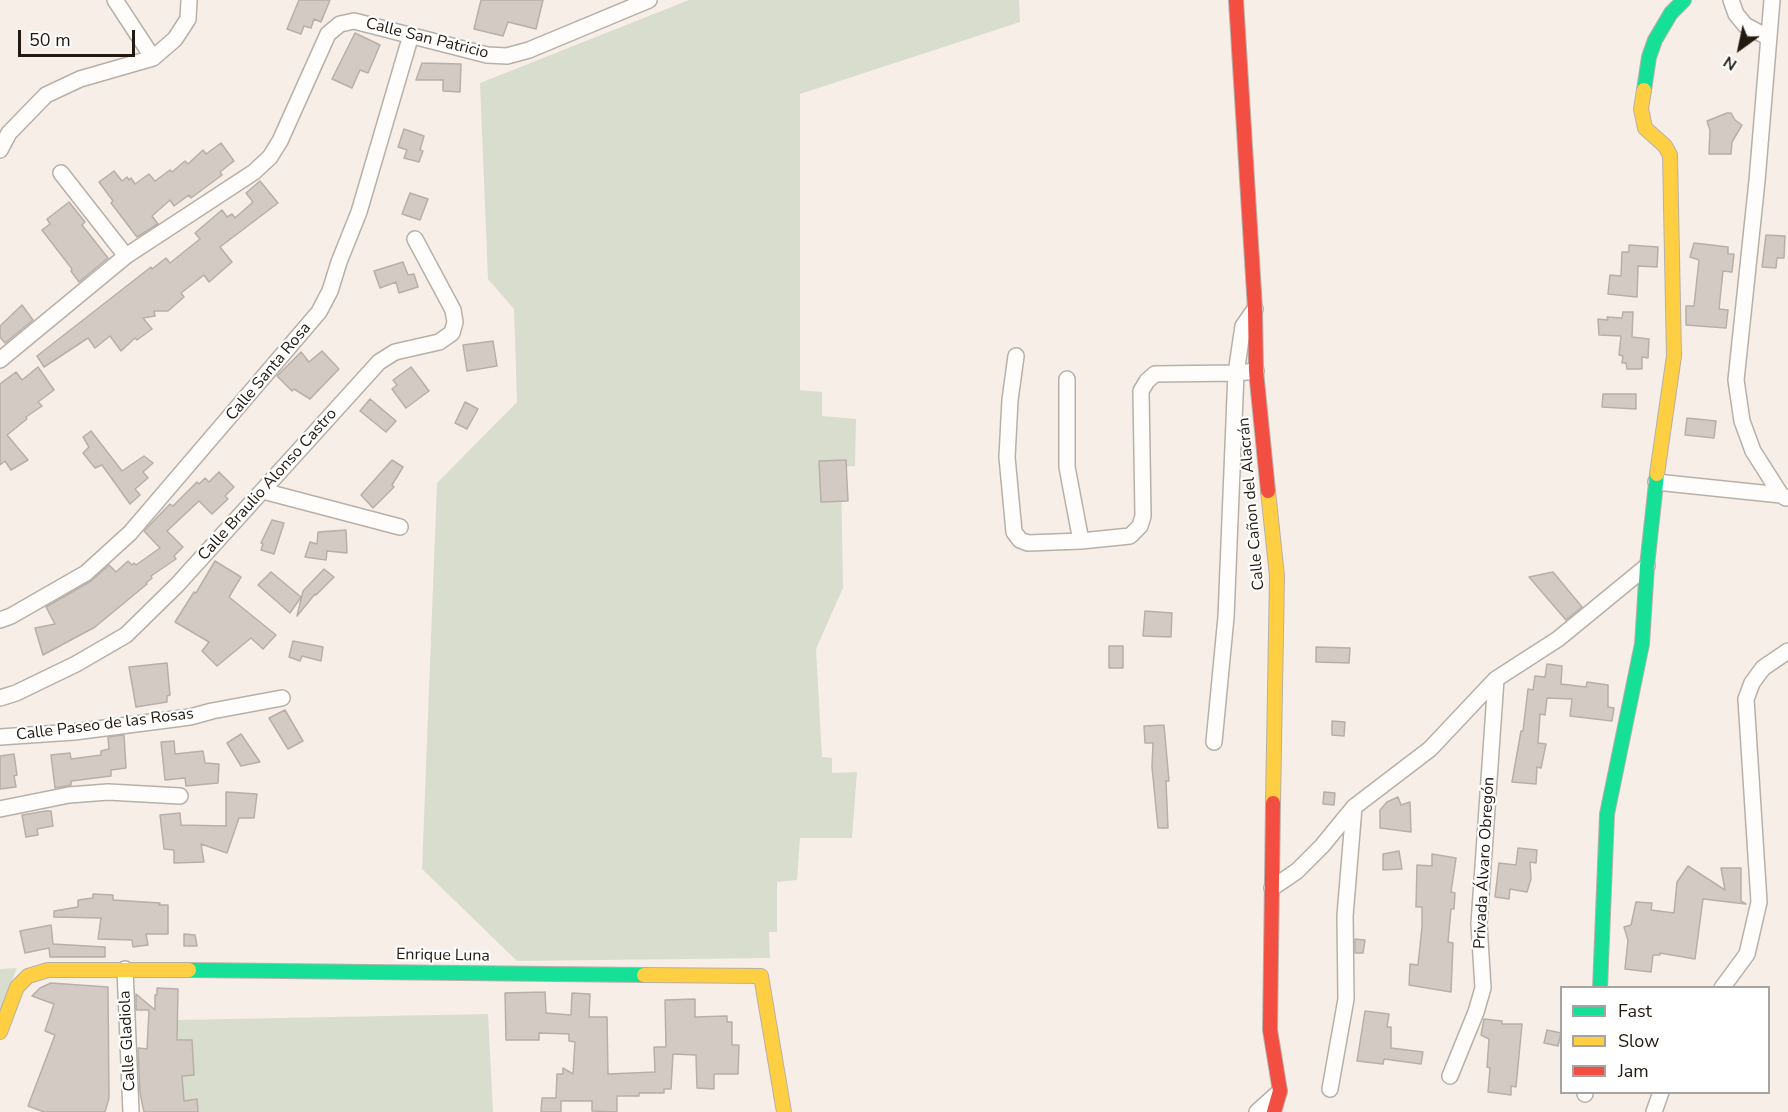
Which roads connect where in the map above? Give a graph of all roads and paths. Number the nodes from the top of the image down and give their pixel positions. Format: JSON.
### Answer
{"nodes":[{"id":1,"x":115,"y":0,"type":"edge"},
{"id":2,"x":189,"y":0,"type":"edge"},
{"id":3,"x":649,"y":0,"type":"edge"},
{"id":4,"x":1236,"y":0,"type":"edge"},
{"id":5,"x":1684,"y":0,"type":"edge"},
{"id":6,"x":1731,"y":0,"type":"edge"},
{"id":7,"x":1772,"y":0,"type":"edge"},
{"id":8,"x":411,"y":35,"type":"junction"},
{"id":9,"x":1769,"y":38,"type":"junction"},
{"id":10,"x":153,"y":58,"type":"junction"},
{"id":11,"x":0,"y":150,"type":"edge"},
{"id":12,"x":61,"y":173,"type":"dead end"},
{"id":13,"x":415,"y":239,"type":"dead end"},
{"id":14,"x":126,"y":256,"type":"junction"},
{"id":15,"x":1255,"y":309,"type":"junction"},
{"id":16,"x":1016,"y":356,"type":"dead end"},
{"id":17,"x":0,"y":360,"type":"edge"},
{"id":18,"x":1256,"y":370,"type":"junction"},
{"id":19,"x":1236,"y":373,"type":"junction"},
{"id":20,"x":1067,"y":379,"type":"dead end"},
{"id":21,"x":1656,"y":482,"type":"junction"},
{"id":22,"x":263,"y":491,"type":"junction"},
{"id":23,"x":1784,"y":497,"type":"edge"},
{"id":24,"x":400,"y":526,"type":"dead end"},
{"id":25,"x":1081,"y":541,"type":"junction"},
{"id":26,"x":1647,"y":566,"type":"junction"},
{"id":27,"x":0,"y":620,"type":"edge"},
{"id":28,"x":1788,"y":651,"type":"edge"},
{"id":29,"x":1496,"y":679,"type":"junction"},
{"id":30,"x":0,"y":698,"type":"edge"},
{"id":31,"x":282,"y":698,"type":"dead end"},
{"id":32,"x":0,"y":737,"type":"edge"},
{"id":33,"x":1214,"y":742,"type":"dead end"},
{"id":34,"x":180,"y":796,"type":"dead end"},
{"id":35,"x":1354,"y":807,"type":"junction"},
{"id":36,"x":0,"y":809,"type":"edge"},
{"id":37,"x":1272,"y":888,"type":"junction"},
{"id":38,"x":125,"y":969,"type":"junction"},
{"id":39,"x":1600,"y":986,"type":"edge"},
{"id":40,"x":1723,"y":986,"type":"edge"},
{"id":41,"x":0,"y":1032,"type":"edge"},
{"id":42,"x":1450,"y":1076,"type":"dead end"},
{"id":43,"x":1330,"y":1089,"type":"dead end"},
{"id":44,"x":1280,"y":1091,"type":"junction"},
{"id":45,"x":1660,"y":1094,"type":"edge"},
{"id":46,"x":131,"y":1112,"type":"edge"},
{"id":47,"x":784,"y":1112,"type":"edge"},
{"id":48,"x":1257,"y":1112,"type":"edge"},
{"id":49,"x":1274,"y":1112,"type":"edge"},
{"id":50,"x":1654,"y":1112,"type":"edge"}],
"edges":[{"from":1,"to":10,"type":"street"},
{"from":2,"to":10,"type":"street"},
{"from":3,"to":8,"type":"street","name":"Calle San Patricio"},
{"from":4,"to":15,"type":"street","name":"Calle Cañon del Alacrán"},
{"from":5,"to":21,"type":"street"},
{"from":6,"to":9,"type":"street"},
{"from":7,"to":9,"type":"street"},
{"from":8,"to":14,"type":"street","name":"Calle San Patricio"},
{"from":8,"to":27,"type":"street","name":"Calle Santa Rosa"},
{"from":9,"to":23,"type":"street"},
{"from":10,"to":11,"type":"street"},
{"from":12,"to":14,"type":"street"},
{"from":13,"to":22,"type":"street","name":"Calle Braulio Alonso Castro"},
{"from":14,"to":17,"type":"street","name":"Calle San Patricio"},
{"from":15,"to":18,"type":"street","name":"Calle Cañon del Alacrán"},
{"from":15,"to":19,"type":"street"},
{"from":16,"to":25,"type":"street"},
{"from":18,"to":19,"type":"street"},
{"from":18,"to":37,"type":"street","name":"Calle Cañon del Alacrán"},
{"from":19,"to":25,"type":"street"},
{"from":19,"to":33,"type":"street"},
{"from":20,"to":25,"type":"street"},
{"from":21,"to":23,"type":"street"},
{"from":21,"to":26,"type":"street"},
{"from":22,"to":24,"type":"street"},
{"from":22,"to":30,"type":"street","name":"Calle Braulio Alonso Castro"},
{"from":26,"to":29,"type":"street"},
{"from":26,"to":39,"type":"street"},
{"from":28,"to":40,"type":"street"},
{"from":29,"to":35,"type":"street"},
{"from":29,"to":42,"type":"street","name":"Privada Álvaro Obregón"},
{"from":31,"to":32,"type":"street","name":"Calle Paseo de las Rosas"},
{"from":34,"to":36,"type":"street"},
{"from":35,"to":37,"type":"street"},
{"from":35,"to":43,"type":"street"},
{"from":37,"to":44,"type":"street","name":"Calle Cañon del Alacrán"},
{"from":38,"to":41,"type":"street","name":"Enrique Luna"},
{"from":38,"to":46,"type":"street","name":"Calle Gladiola"},
{"from":38,"to":47,"type":"street","name":"Enrique Luna"},
{"from":44,"to":48,"type":"street"},
{"from":44,"to":49,"type":"street","name":"Calle Cañon del Alacrán"},
{"from":45,"to":50,"type":"street"}]}
